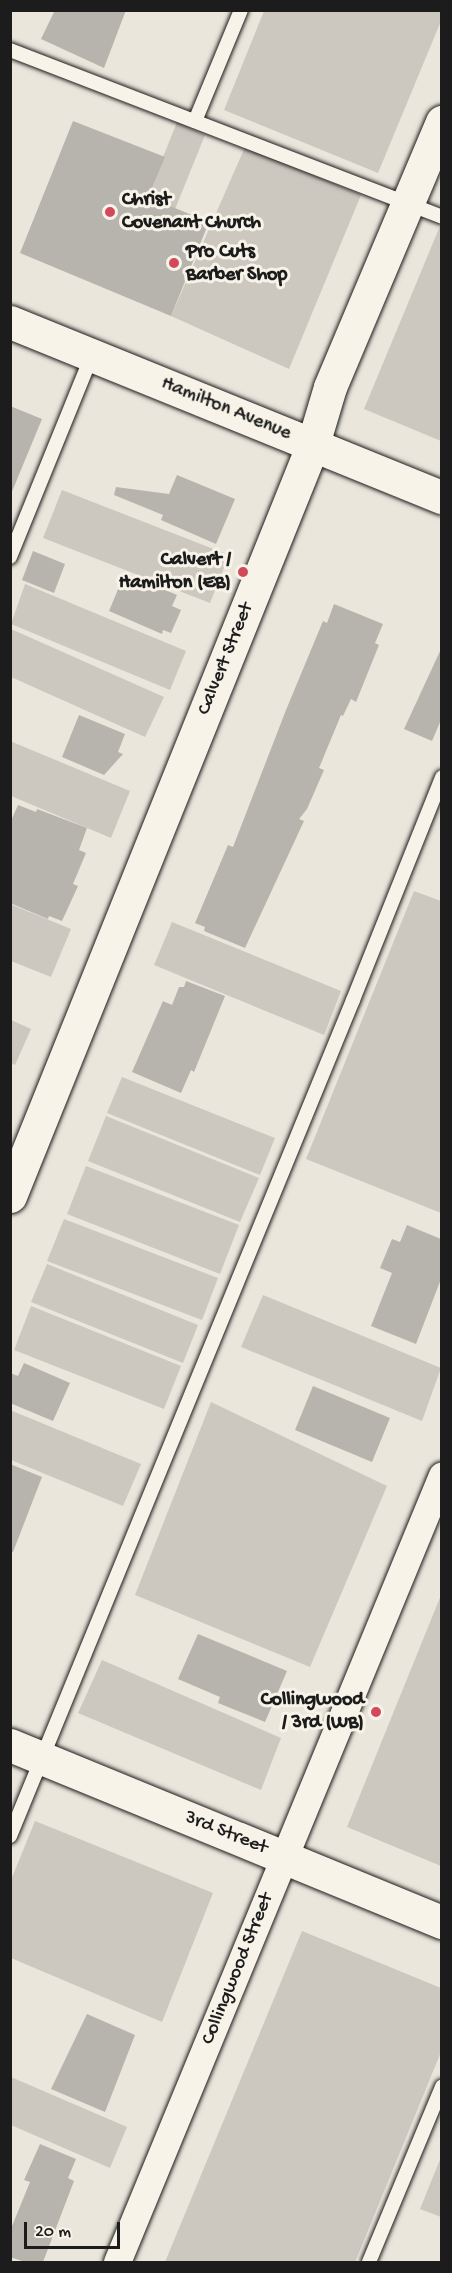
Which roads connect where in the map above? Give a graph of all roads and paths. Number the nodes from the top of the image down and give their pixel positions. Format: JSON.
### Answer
{"nodes":[{"id":1,"x":241,"y":10,"type":"edge"},
{"id":2,"x":10,"y":50,"type":"edge"},
{"id":3,"x":195,"y":121,"type":"junction"},
{"id":4,"x":441,"y":122,"type":"edge"},
{"id":5,"x":407,"y":203,"type":"junction"},
{"id":6,"x":441,"y":217,"type":"edge"},
{"id":7,"x":10,"y":322,"type":"edge"},
{"id":8,"x":92,"y":355,"type":"junction"},
{"id":9,"x":313,"y":444,"type":"junction"},
{"id":10,"x":441,"y":496,"type":"edge"},
{"id":11,"x":10,"y":556,"type":"edge"},
{"id":12,"x":441,"y":777,"type":"edge"},
{"id":13,"x":11,"y":1195,"type":"edge"},
{"id":14,"x":441,"y":1475,"type":"edge"},
{"id":15,"x":10,"y":1745,"type":"edge"},
{"id":16,"x":43,"y":1758,"type":"junction"},
{"id":17,"x":10,"y":1836,"type":"edge"},
{"id":18,"x":285,"y":1857,"type":"junction"},
{"id":19,"x":441,"y":1922,"type":"edge"},
{"id":20,"x":441,"y":2087,"type":"edge"},
{"id":21,"x":117,"y":2262,"type":"edge"},
{"id":22,"x":369,"y":2262,"type":"edge"}],
"edges":[{"from":1,"to":3,"type":"lane"},
{"from":2,"to":3,"type":"lane"},
{"from":3,"to":5,"type":"lane"},
{"from":4,"to":5,"type":"street","name":"Calvert Street"},
{"from":5,"to":6,"type":"lane"},
{"from":5,"to":9,"type":"street","name":"Calvert Street"},
{"from":7,"to":8,"type":"street","name":"Hamilton Avenue"},
{"from":8,"to":9,"type":"street","name":"Hamilton Avenue"},
{"from":8,"to":11,"type":"lane"},
{"from":9,"to":10,"type":"street","name":"Hamilton Avenue"},
{"from":9,"to":13,"type":"street","name":"Calvert Street"},
{"from":12,"to":16,"type":"lane"},
{"from":14,"to":18,"type":"street","name":"Collingwood Street"},
{"from":15,"to":16,"type":"street","name":"3rd Street"},
{"from":16,"to":17,"type":"lane"},
{"from":16,"to":18,"type":"street","name":"3rd Street"},
{"from":18,"to":19,"type":"street","name":"3rd Street"},
{"from":18,"to":21,"type":"street","name":"Collingwood Street"},
{"from":20,"to":22,"type":"lane"}]}
